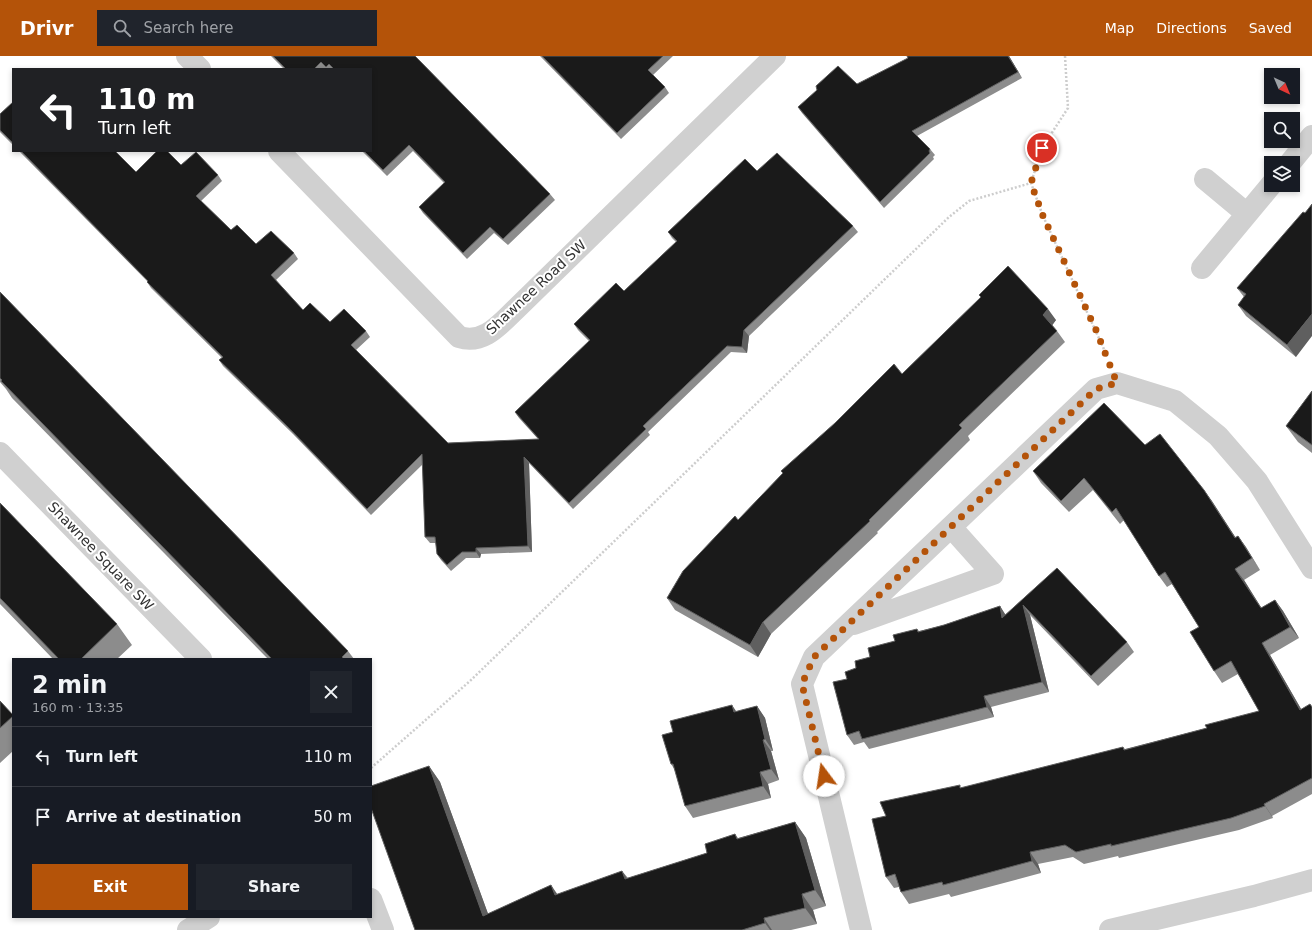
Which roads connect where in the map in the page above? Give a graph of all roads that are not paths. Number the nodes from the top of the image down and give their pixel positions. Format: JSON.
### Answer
{"nodes":[{"id":1,"x":187,"y":56,"type":"edge"},
{"id":2,"x":767,"y":59,"type":"edge"},
{"id":3,"x":199,"y":68,"type":"edge"},
{"id":4,"x":1312,"y":136,"type":"edge"},
{"id":5,"x":280,"y":152,"type":"edge"},
{"id":6,"x":1296,"y":156,"type":"edge"},
{"id":7,"x":1205,"y":179,"type":"dead end"},
{"id":8,"x":1265,"y":192,"type":"edge"},
{"id":9,"x":1247,"y":214,"type":"junction"},
{"id":10,"x":1202,"y":268,"type":"dead end"},
{"id":11,"x":0,"y":452,"type":"edge"},
{"id":12,"x":951,"y":527,"type":"junction"},
{"id":13,"x":1312,"y":568,"type":"edge"},
{"id":14,"x":846,"y":627,"type":"junction"},
{"id":15,"x":200,"y":658,"type":"edge"},
{"id":16,"x":1312,"y":880,"type":"edge"},
{"id":17,"x":372,"y":902,"type":"edge"},
{"id":18,"x":207,"y":918,"type":"edge"},
{"id":19,"x":188,"y":930,"type":"edge"},
{"id":20,"x":383,"y":930,"type":"edge"},
{"id":21,"x":861,"y":930,"type":"edge"},
{"id":22,"x":1110,"y":930,"type":"edge"}],
"edges":[{"from":1,"to":3,"type":"street"},
{"from":2,"to":5,"type":"street","name":"Shawnee Road SW"},
{"from":4,"to":6,"type":"street"},
{"from":7,"to":9,"type":"street"},
{"from":8,"to":9,"type":"street"},
{"from":9,"to":10,"type":"street"},
{"from":11,"to":15,"type":"street","name":"Shawnee Square SW"},
{"from":12,"to":13,"type":"street"},
{"from":12,"to":14,"type":"street"},
{"from":12,"to":14,"type":"street"},
{"from":14,"to":21,"type":"street"},
{"from":16,"to":22,"type":"street"},
{"from":17,"to":20,"type":"street"},
{"from":18,"to":19,"type":"street"}]}
